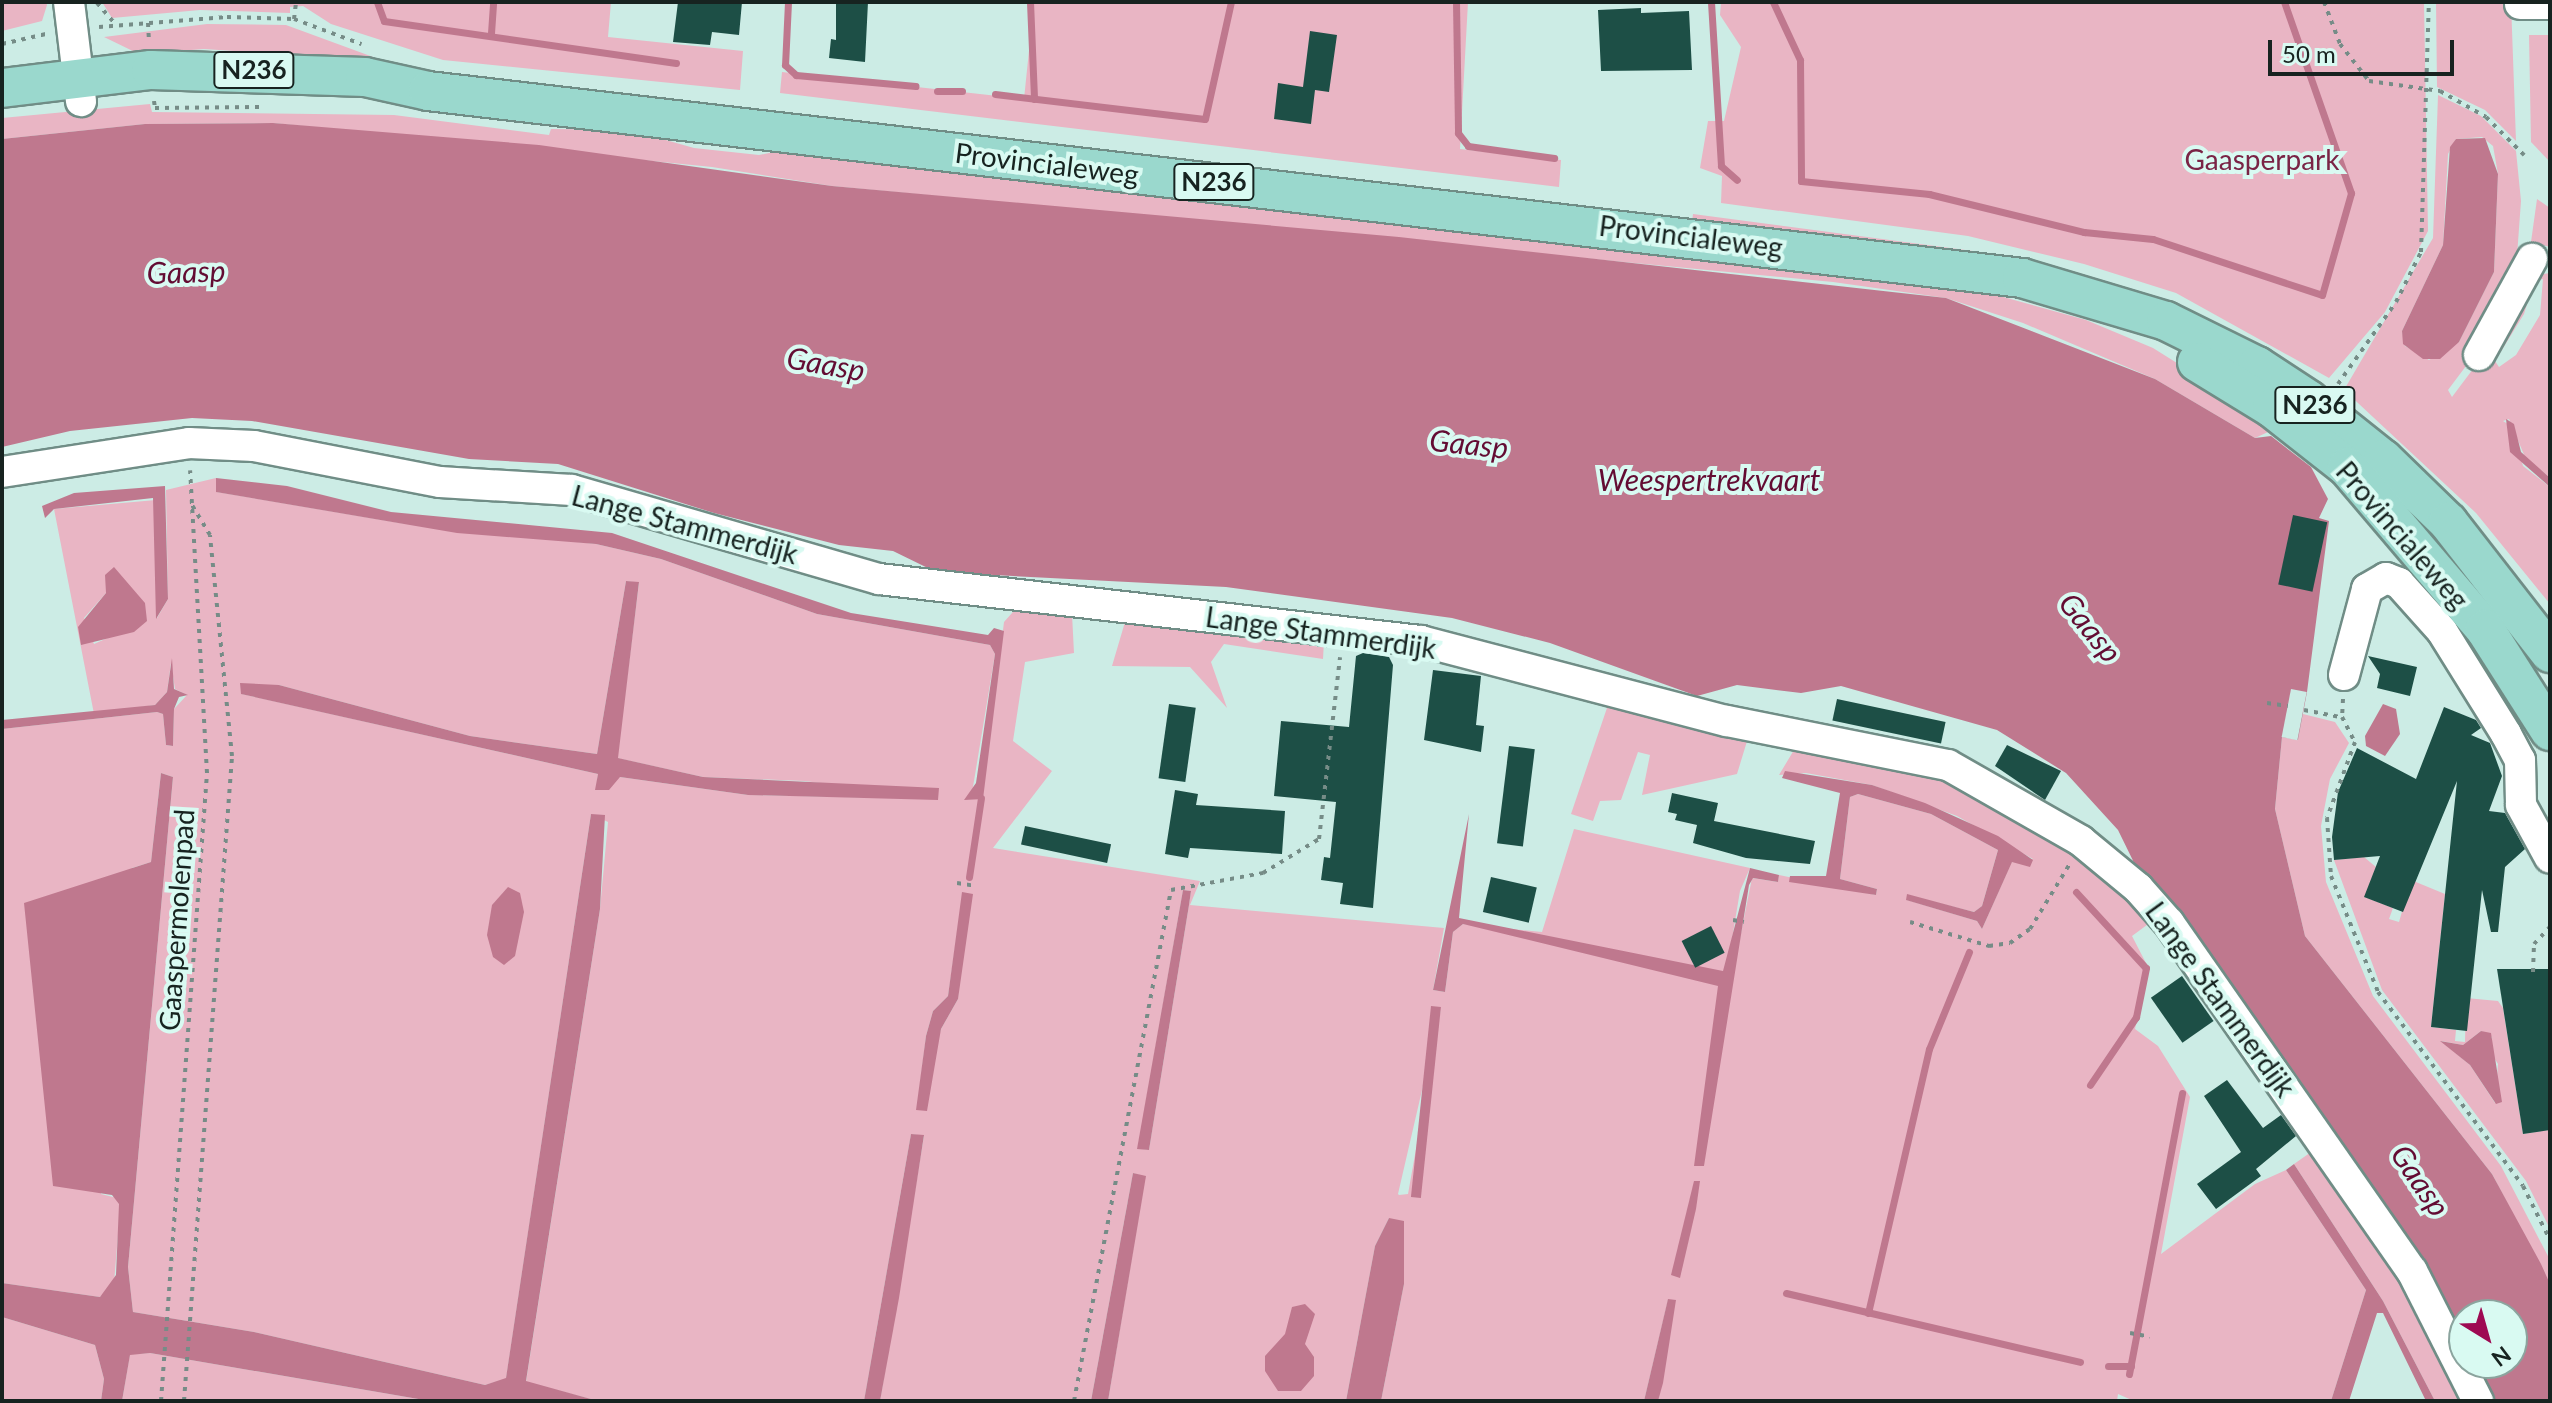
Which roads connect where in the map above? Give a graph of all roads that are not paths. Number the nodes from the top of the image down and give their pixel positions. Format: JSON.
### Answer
{"nodes":[{"id":1,"x":69,"y":2,"type":"edge"},
{"id":2,"x":2520,"y":4,"type":"dead end"},
{"id":3,"x":2550,"y":4,"type":"edge"},
{"id":4,"x":2,"y":88,"type":"edge"},
{"id":5,"x":80,"y":89,"type":"junction"},
{"id":6,"x":2,"y":110,"type":"edge"},
{"id":7,"x":2532,"y":259,"type":"dead end"},
{"id":8,"x":2000,"y":279,"type":"junction"},
{"id":9,"x":2479,"y":355,"type":"dead end"},
{"id":10,"x":2,"y":472,"type":"edge"},
{"id":11,"x":2550,"y":653,"type":"edge"},
{"id":12,"x":2344,"y":675,"type":"road end"},
{"id":13,"x":2550,"y":731,"type":"edge"},
{"id":14,"x":2550,"y":858,"type":"edge"},
{"id":15,"x":2478,"y":1401,"type":"edge"}],
"edges":[{"from":1,"to":5,"type":"street"},
{"from":2,"to":3,"type":"street"},
{"from":4,"to":5,"type":"main road","name":"Provincialeweg","number":"N236"},
{"from":5,"to":6,"type":"main road","name":"Provincialeweg","number":"N236"},
{"from":5,"to":8,"type":"main road","name":"Provincialeweg","number":"N236"},
{"from":7,"to":9,"type":"street"},
{"from":8,"to":11,"type":"main road","name":"Provincialeweg","number":"N236"},
{"from":8,"to":13,"type":"main road","name":"Provincialeweg","number":"N236"},
{"from":10,"to":15,"type":"street","name":"Lange Stammerdijk"},
{"from":12,"to":14,"type":"street"}]}
